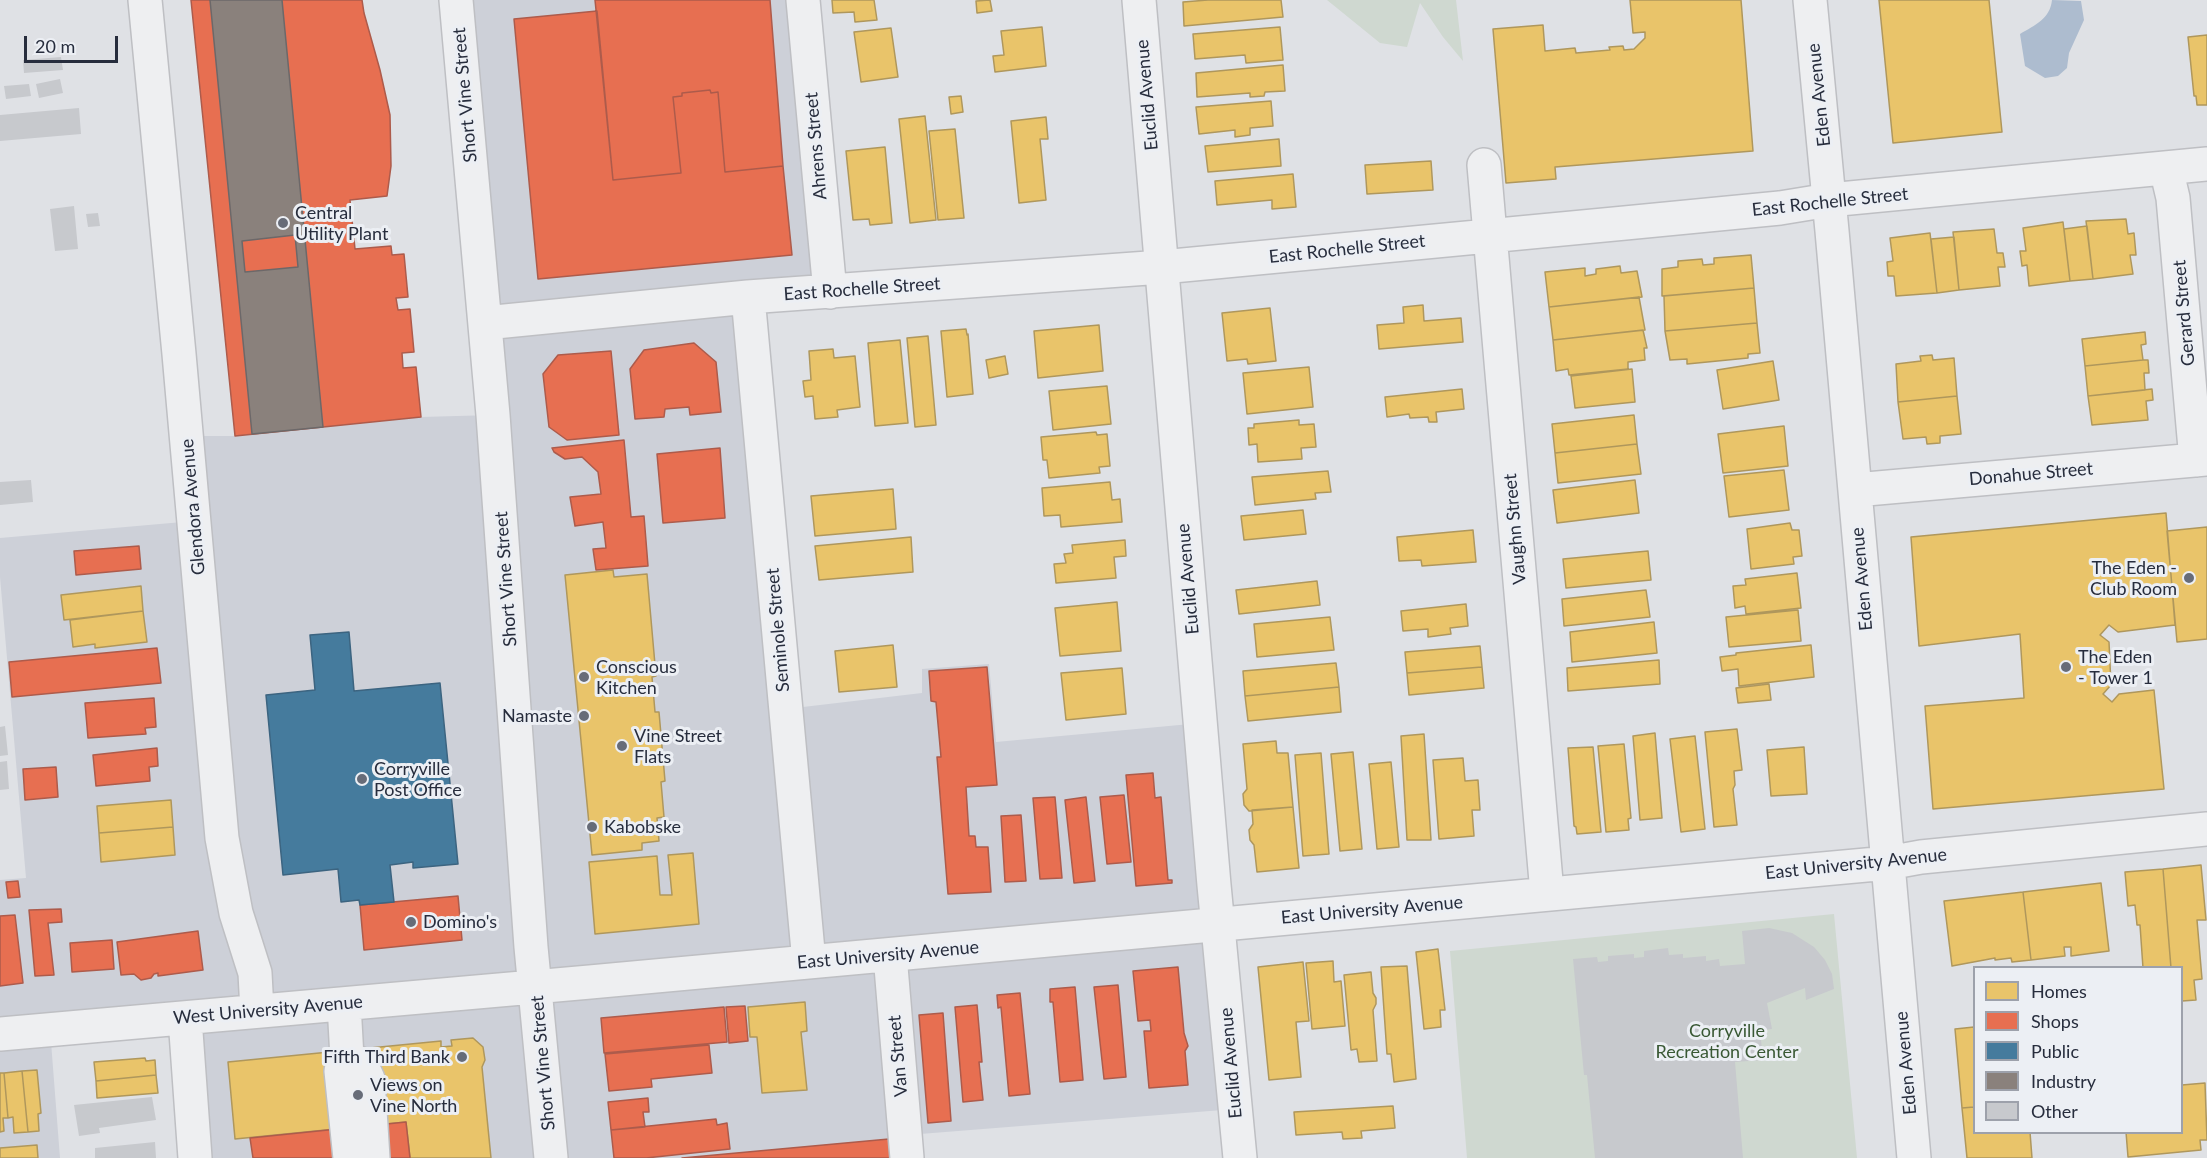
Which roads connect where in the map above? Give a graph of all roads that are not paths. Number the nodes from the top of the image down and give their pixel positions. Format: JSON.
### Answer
{"nodes":[{"id":1,"x":145,"y":0,"type":"edge"},
{"id":2,"x":456,"y":0,"type":"edge"},
{"id":3,"x":803,"y":0,"type":"edge"},
{"id":4,"x":1139,"y":0,"type":"edge"},
{"id":5,"x":1810,"y":0,"type":"edge"},
{"id":6,"x":2207,"y":164,"type":"edge"},
{"id":7,"x":1484,"y":165,"type":"dead end"},
{"id":8,"x":2166,"y":168,"type":"junction"},
{"id":9,"x":1829,"y":200,"type":"junction"},
{"id":10,"x":1490,"y":235,"type":"junction"},
{"id":11,"x":1162,"y":267,"type":"junction"},
{"id":12,"x":830,"y":292,"type":"junction"},
{"id":13,"x":748,"y":297,"type":"junction"},
{"id":14,"x":485,"y":323,"type":"junction"},
{"id":15,"x":2202,"y":459,"type":"edge"},
{"id":16,"x":1855,"y":490,"type":"junction"},
{"id":17,"x":2207,"y":830,"type":"edge"},
{"id":18,"x":1888,"y":863,"type":"junction"},
{"id":19,"x":1547,"y":894,"type":"junction"},
{"id":20,"x":1218,"y":924,"type":"junction"},
{"id":21,"x":890,"y":955,"type":"junction"},
{"id":22,"x":808,"y":962,"type":"junction"},
{"id":23,"x":536,"y":987,"type":"junction"},
{"id":24,"x":344,"y":1004,"type":"junction"},
{"id":25,"x":257,"y":1011,"type":"junction"},
{"id":26,"x":185,"y":1018,"type":"junction"},
{"id":27,"x":0,"y":1034,"type":"edge"},
{"id":28,"x":347,"y":1058,"type":"junction"},
{"id":29,"x":195,"y":1158,"type":"edge"},
{"id":30,"x":350,"y":1158,"type":"edge"},
{"id":31,"x":362,"y":1158,"type":"edge"},
{"id":32,"x":374,"y":1158,"type":"edge"},
{"id":33,"x":551,"y":1158,"type":"edge"},
{"id":34,"x":907,"y":1158,"type":"edge"},
{"id":35,"x":1240,"y":1158,"type":"edge"},
{"id":36,"x":1914,"y":1158,"type":"edge"}],
"edges":[{"from":1,"to":25,"type":"street","name":"Glendora Avenue"},
{"from":2,"to":14,"type":"street","name":"Short Vine Street"},
{"from":3,"to":12,"type":"street","name":"Ahrens Street"},
{"from":4,"to":11,"type":"street","name":"Euclid Avenue"},
{"from":5,"to":9,"type":"street","name":"Eden Avenue"},
{"from":6,"to":8,"type":"street","name":"East Rochelle Street"},
{"from":7,"to":10,"type":"street","name":"Vaughn Street"},
{"from":8,"to":9,"type":"street","name":"East Rochelle Street"},
{"from":8,"to":15,"type":"street","name":"Gerard Street"},
{"from":9,"to":10,"type":"street","name":"East Rochelle Street"},
{"from":9,"to":16,"type":"street","name":"Eden Avenue"},
{"from":10,"to":11,"type":"street","name":"East Rochelle Street"},
{"from":10,"to":19,"type":"street","name":"Vaughn Street"},
{"from":11,"to":12,"type":"street","name":"East Rochelle Street"},
{"from":11,"to":20,"type":"street","name":"Euclid Avenue"},
{"from":12,"to":13,"type":"street","name":"East Rochelle Street"},
{"from":13,"to":14,"type":"street","name":"East Rochelle Street"},
{"from":13,"to":22,"type":"street","name":"Seminole Street"},
{"from":14,"to":23,"type":"street","name":"Short Vine Street"},
{"from":15,"to":16,"type":"street","name":"Donahue Street"},
{"from":16,"to":18,"type":"street","name":"Eden Avenue"},
{"from":17,"to":18,"type":"street","name":"East University Avenue"},
{"from":18,"to":19,"type":"street","name":"East University Avenue"},
{"from":18,"to":36,"type":"street","name":"Eden Avenue"},
{"from":19,"to":20,"type":"street","name":"East University Avenue"},
{"from":20,"to":21,"type":"street","name":"East University Avenue"},
{"from":20,"to":35,"type":"street","name":"Euclid Avenue"},
{"from":21,"to":22,"type":"street","name":"East University Avenue"},
{"from":21,"to":34,"type":"street","name":"Van Street"},
{"from":22,"to":23,"type":"street","name":"East University Avenue"},
{"from":23,"to":24,"type":"street","name":"West University Avenue"},
{"from":23,"to":33,"type":"street","name":"Short Vine Street"},
{"from":24,"to":25,"type":"street","name":"West University Avenue"},
{"from":24,"to":28,"type":"street"},
{"from":25,"to":26,"type":"street","name":"West University Avenue"},
{"from":26,"to":27,"type":"street","name":"West University Avenue"},
{"from":26,"to":29,"type":"street"},
{"from":28,"to":30,"type":"street"},
{"from":28,"to":31,"type":"street"},
{"from":28,"to":32,"type":"street"}]}
